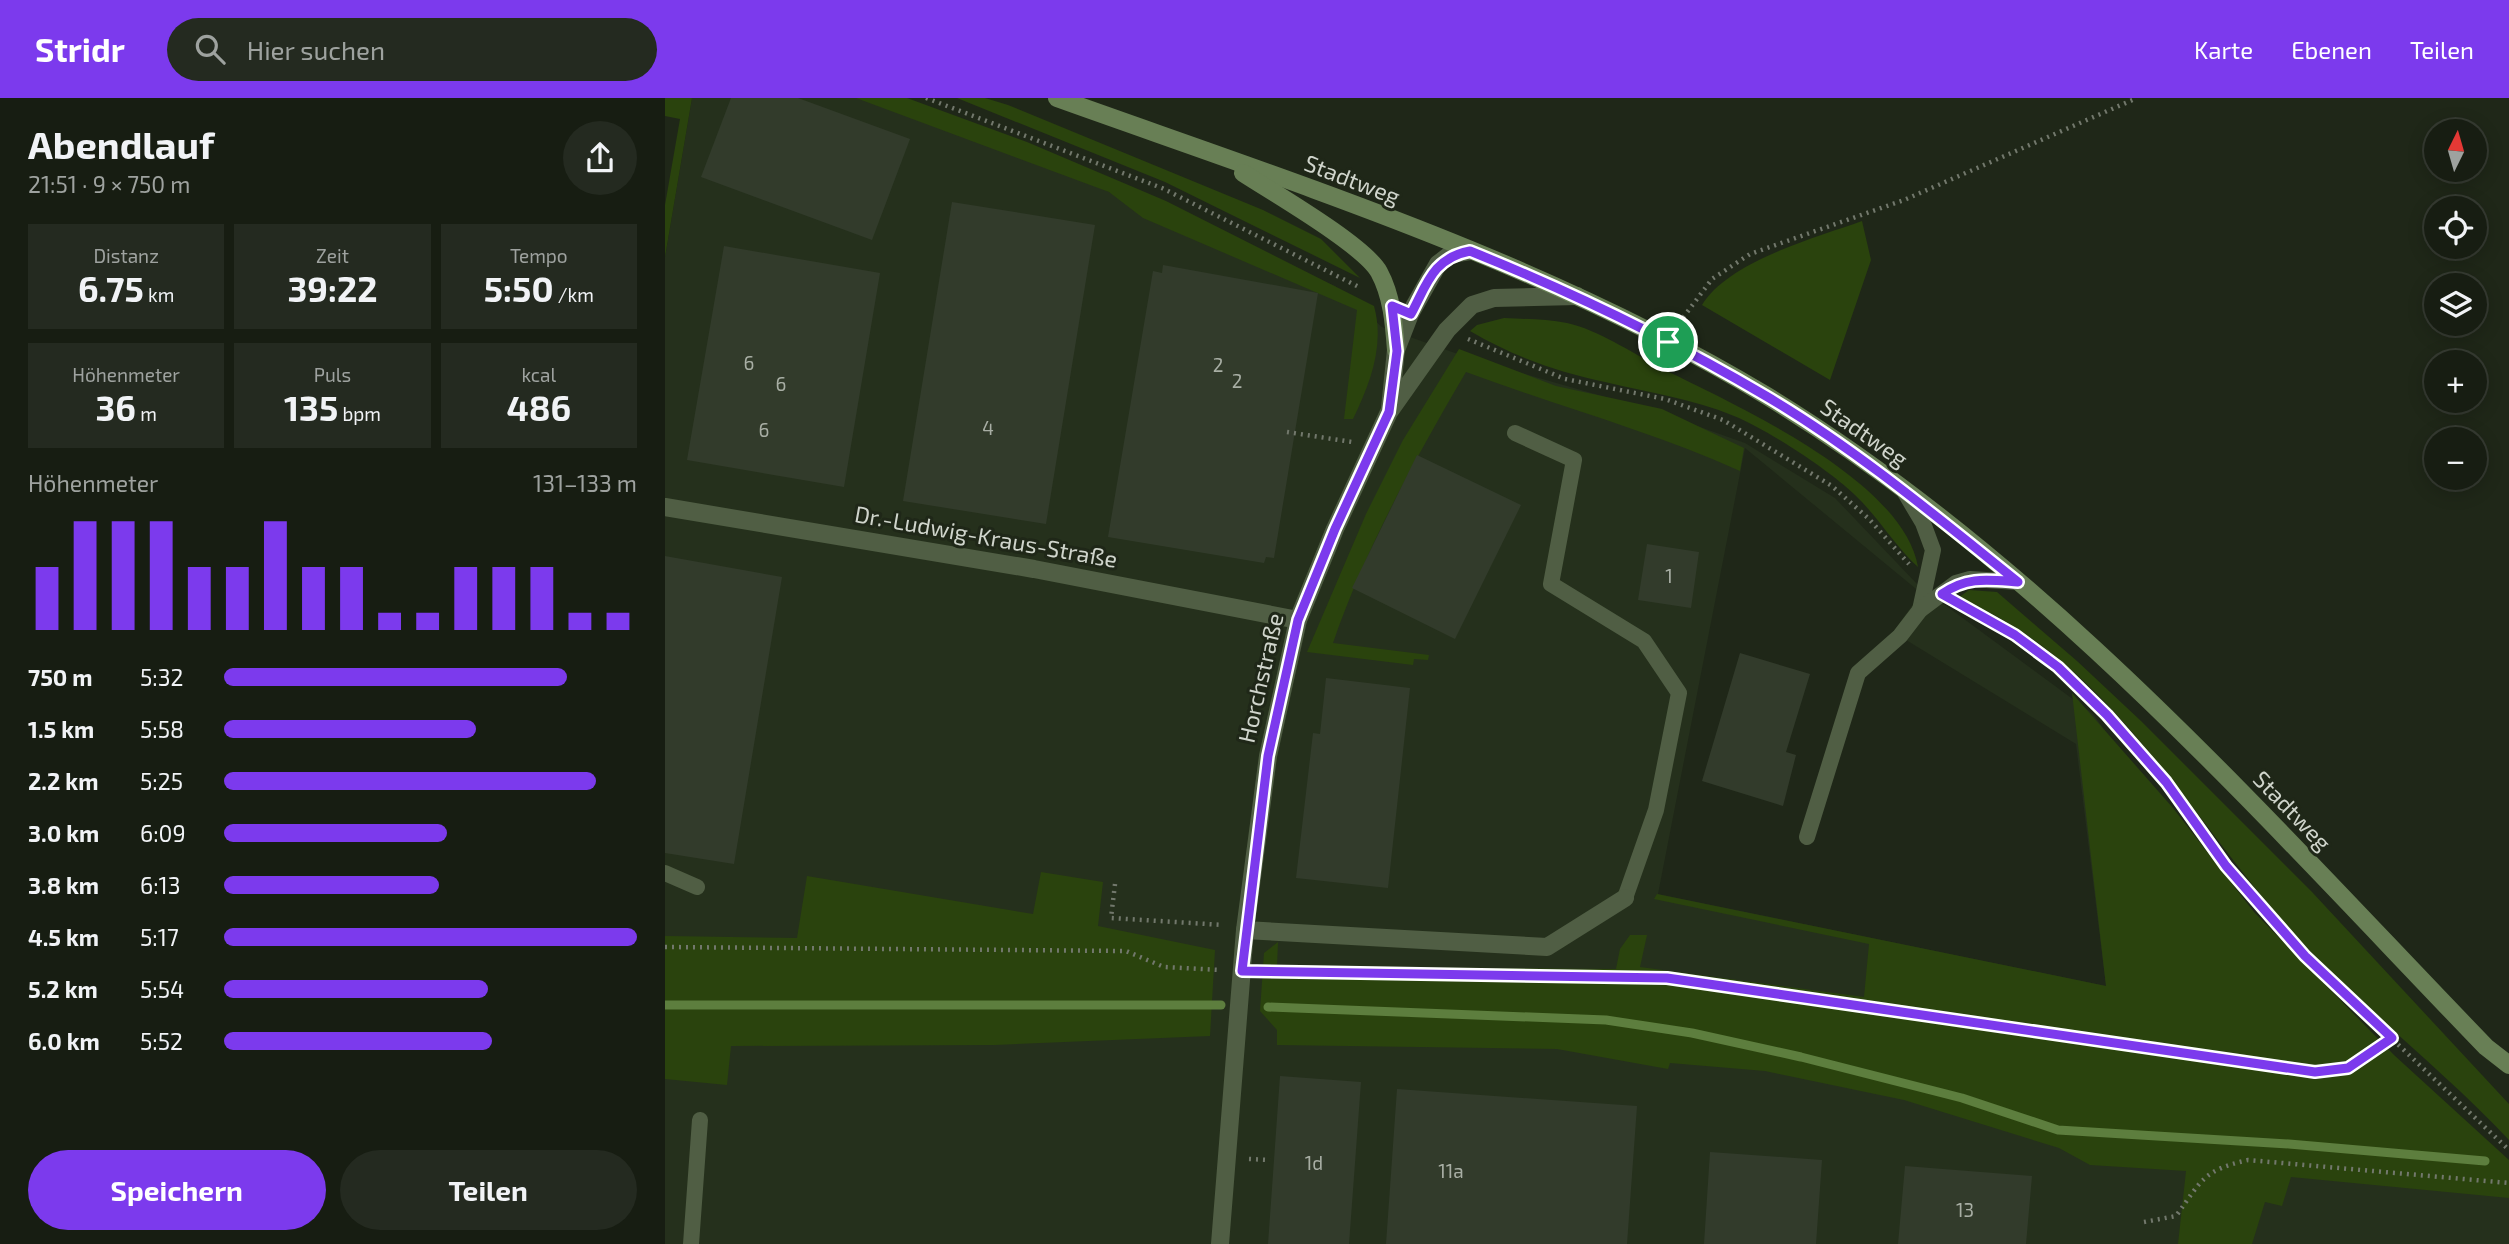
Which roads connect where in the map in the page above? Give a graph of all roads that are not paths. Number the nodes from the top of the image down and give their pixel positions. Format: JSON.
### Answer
{"nodes":[{"id":1,"x":1057,"y":98,"type":"edge"},
{"id":2,"x":1216,"y":155,"type":"junction"},
{"id":3,"x":1470,"y":251,"type":"junction"},
{"id":4,"x":1577,"y":296,"type":"junction"},
{"id":5,"x":1397,"y":351,"type":"junction"},
{"id":6,"x":1389,"y":412,"type":"junction"},
{"id":7,"x":1515,"y":433,"type":"dead end"},
{"id":8,"x":1904,"y":491,"type":"junction"},
{"id":9,"x":665,"y":507,"type":"edge"},
{"id":10,"x":2018,"y":582,"type":"junction"},
{"id":11,"x":1920,"y":611,"type":"junction"},
{"id":12,"x":1298,"y":620,"type":"junction"},
{"id":13,"x":1807,"y":838,"type":"dead end"},
{"id":14,"x":665,"y":873,"type":"edge"},
{"id":15,"x":697,"y":887,"type":"dead end"},
{"id":16,"x":1625,"y":898,"type":"joint"},
{"id":17,"x":1245,"y":930,"type":"junction"},
{"id":18,"x":2486,"y":1047,"type":"junction"},
{"id":19,"x":2509,"y":1065,"type":"edge"},
{"id":20,"x":2509,"y":1079,"type":"edge"},
{"id":21,"x":700,"y":1120,"type":"dead end"},
{"id":22,"x":691,"y":1244,"type":"edge"},
{"id":23,"x":1220,"y":1244,"type":"edge"}],
"edges":[{"from":1,"to":2,"type":"main road","name":"Stadtweg"},
{"from":2,"to":3,"type":"main road","name":"Stadtweg"},
{"from":2,"to":5,"type":"main road"},
{"from":3,"to":4,"type":"main road","name":"Stadtweg"},
{"from":3,"to":5,"type":"street","name":"Horchstraße"},
{"from":4,"to":6,"type":"street","name":"Horchstraße"},
{"from":4,"to":8,"type":"main road","name":"Stadtweg"},
{"from":5,"to":6,"type":"street","name":"Horchstraße"},
{"from":6,"to":12,"type":"street","name":"Horchstraße"},
{"from":7,"to":16,"type":"lane"},
{"from":8,"to":10,"type":"main road","name":"Stadtweg"},
{"from":8,"to":11,"type":"lane"},
{"from":9,"to":12,"type":"street","name":"Dr.-Ludwig-Kraus-Straße"},
{"from":10,"to":11,"type":"lane"},
{"from":10,"to":18,"type":"main road","name":"Stadtweg"},
{"from":11,"to":13,"type":"lane"},
{"from":12,"to":17,"type":"street","name":"Horchstraße"},
{"from":14,"to":15,"type":"lane"},
{"from":16,"to":17,"type":"street"},
{"from":17,"to":23,"type":"street","name":"Horchstraße"},
{"from":18,"to":19,"type":"main road","name":"Stadtweg"},
{"from":18,"to":20,"type":"main road","name":"Stadtweg"},
{"from":21,"to":22,"type":"lane"}]}
